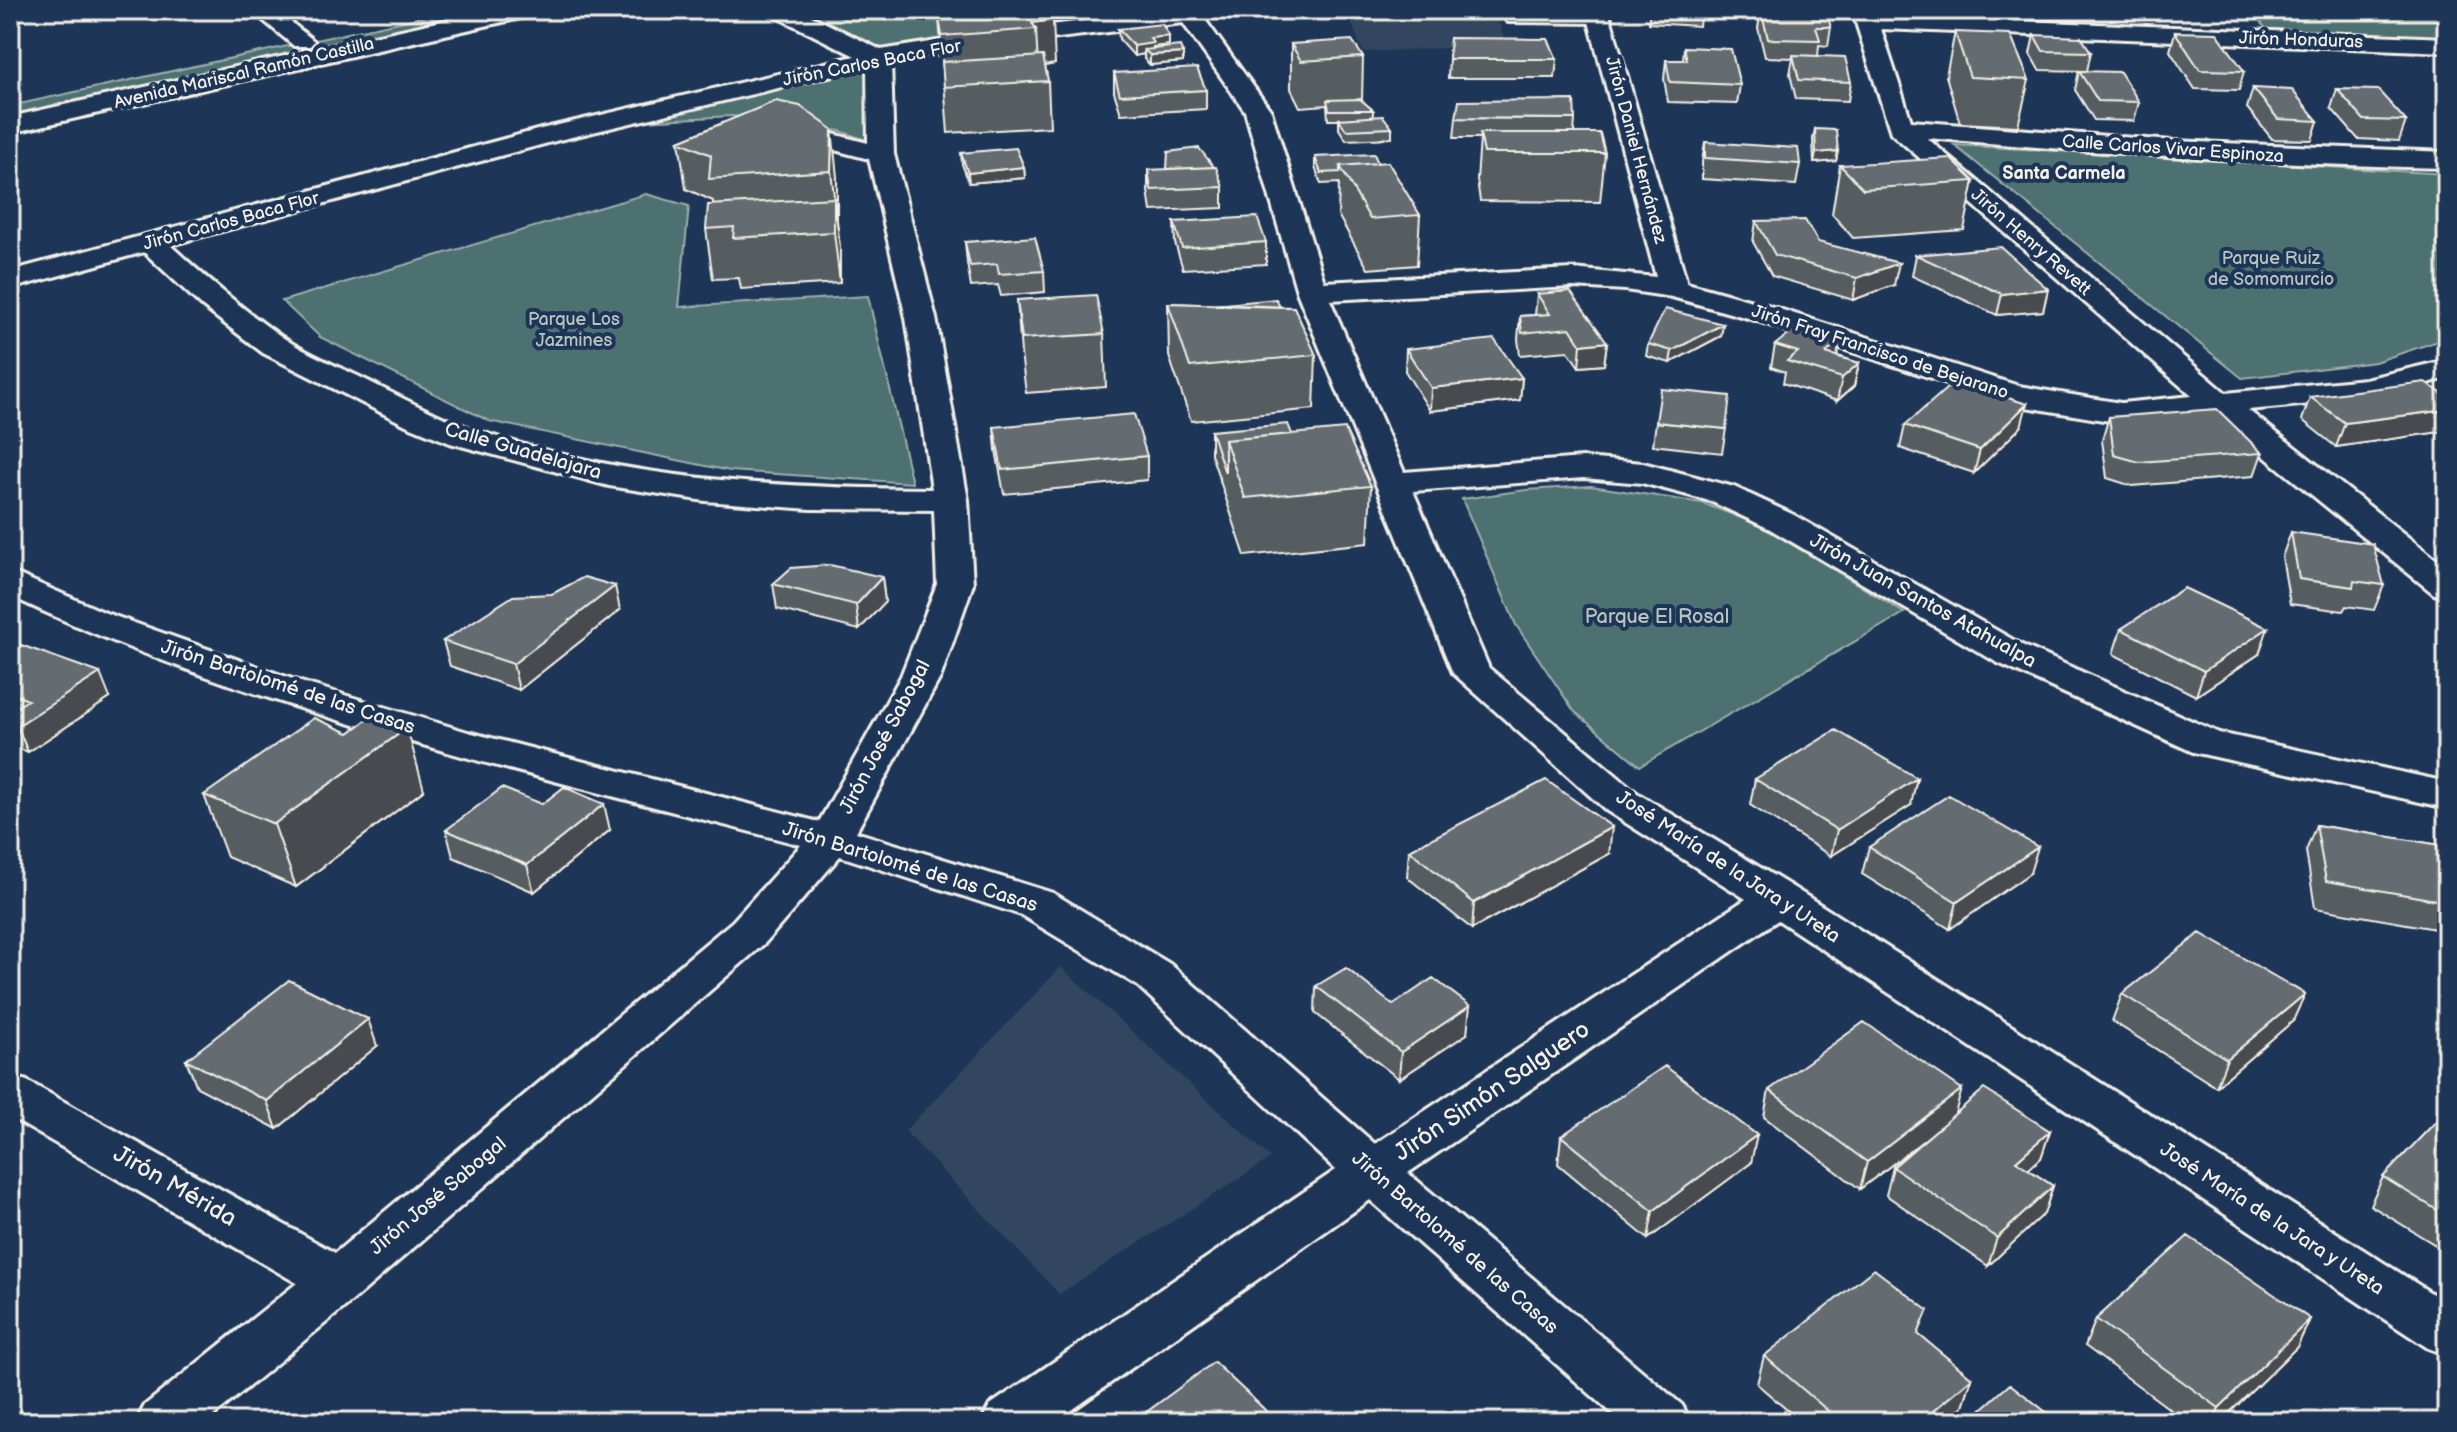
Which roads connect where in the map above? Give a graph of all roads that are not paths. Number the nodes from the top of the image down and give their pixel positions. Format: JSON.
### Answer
{"nodes":[{"id":1,"x":262,"y":10,"type":"edge"},
{"id":2,"x":441,"y":10,"type":"edge"},
{"id":3,"x":525,"y":10,"type":"edge"},
{"id":4,"x":781,"y":10,"type":"edge"},
{"id":5,"x":1252,"y":10,"type":"edge"},
{"id":6,"x":1188,"y":13,"type":"edge"},
{"id":7,"x":1598,"y":15,"type":"edge"},
{"id":8,"x":1865,"y":16,"type":"edge"},
{"id":9,"x":1512,"y":20,"type":"dead end"},
{"id":10,"x":302,"y":41,"type":"junction"},
{"id":11,"x":2447,"y":45,"type":"edge"},
{"id":12,"x":879,"y":58,"type":"junction"},
{"id":13,"x":10,"y":104,"type":"edge"},
{"id":14,"x":709,"y":121,"type":"dead end"},
{"id":15,"x":10,"y":125,"type":"edge"},
{"id":16,"x":754,"y":125,"type":"edge"},
{"id":17,"x":591,"y":126,"type":"junction"},
{"id":18,"x":1900,"y":128,"type":"junction"},
{"id":19,"x":881,"y":154,"type":"junction"},
{"id":20,"x":2447,"y":160,"type":"edge"},
{"id":21,"x":150,"y":242,"type":"junction"},
{"id":22,"x":10,"y":280,"type":"edge"},
{"id":23,"x":1674,"y":289,"type":"junction"},
{"id":24,"x":1312,"y":292,"type":"junction"},
{"id":25,"x":2447,"y":369,"type":"edge"},
{"id":26,"x":2221,"y":405,"type":"junction"},
{"id":27,"x":1390,"y":483,"type":"junction"},
{"id":28,"x":951,"y":500,"type":"junction"},
{"id":29,"x":10,"y":582,"type":"edge"},
{"id":30,"x":2447,"y":586,"type":"edge"},
{"id":31,"x":2447,"y":795,"type":"edge"},
{"id":32,"x":831,"y":839,"type":"junction"},
{"id":33,"x":1778,"y":899,"type":"junction"},
{"id":34,"x":10,"y":1094,"type":"edge"},
{"id":35,"x":1372,"y":1172,"type":"junction"},
{"id":36,"x":339,"y":1281,"type":"junction"},
{"id":37,"x":2447,"y":1332,"type":"edge"},
{"id":38,"x":165,"y":1422,"type":"edge"},
{"id":39,"x":1010,"y":1422,"type":"edge"},
{"id":40,"x":1662,"y":1422,"type":"edge"}],
"edges":[{"from":1,"to":10,"type":"street"},
{"from":2,"to":10,"type":"main road","name":"Avenida Mariscal Ramón Castilla"},
{"from":3,"to":15,"type":"main road","name":"Avenida Mariscal Ramón Castilla"},
{"from":4,"to":12,"type":"street"},
{"from":5,"to":6,"type":"lane","name":"Jirón Carlos Baca Flor"},
{"from":6,"to":12,"type":"street","name":"Jirón Carlos Baca Flor"},
{"from":6,"to":24,"type":"street","name":"José María de la Jara y Ureta"},
{"from":7,"to":9,"type":"lane"},
{"from":7,"to":23,"type":"street","name":"Jirón Daniel Hernández"},
{"from":8,"to":11,"type":"street","name":"Jirón Honduras"},
{"from":8,"to":18,"type":"street"},
{"from":10,"to":13,"type":"main road","name":"Avenida Mariscal Ramón Castilla"},
{"from":12,"to":17,"type":"street","name":"Jirón Carlos Baca Flor"},
{"from":12,"to":19,"type":"street","name":"Jirón José Sabogal"},
{"from":14,"to":17,"type":"street","name":"Jirón Carlos Baca Flor"},
{"from":16,"to":19,"type":"street"},
{"from":17,"to":21,"type":"street","name":"Jirón Carlos Baca Flor"},
{"from":18,"to":20,"type":"street","name":"Calle Carlos Vivar Espinoza"},
{"from":18,"to":26,"type":"street","name":"Jirón Henry Revett"},
{"from":19,"to":28,"type":"street","name":"Jirón José Sabogal"},
{"from":21,"to":22,"type":"street","name":"Jirón Carlos Baca Flor"},
{"from":21,"to":28,"type":"street","name":"Calle Guadelajara"},
{"from":23,"to":24,"type":"street","name":"Jirón Fray Francisco de Bejarano"},
{"from":23,"to":26,"type":"street","name":"Jirón Fray Francisco de Bejarano"},
{"from":24,"to":27,"type":"street","name":"José María de la Jara y Ureta"},
{"from":25,"to":26,"type":"street","name":"Jirón Fray Francisco de Bejarano"},
{"from":26,"to":30,"type":"street","name":"Jirón Henry Revett"},
{"from":27,"to":31,"type":"street","name":"Jirón Juan Santos Atahualpa"},
{"from":27,"to":33,"type":"street","name":"José María de la Jara y Ureta"},
{"from":28,"to":32,"type":"street","name":"Jirón José Sabogal"},
{"from":29,"to":32,"type":"street","name":"Jirón Bartolomé de las Casas"},
{"from":32,"to":35,"type":"street","name":"Jirón Bartolomé de las Casas"},
{"from":32,"to":36,"type":"street","name":"Jirón José Sabogal"},
{"from":33,"to":35,"type":"street","name":"Jirón Simón Salguero"},
{"from":33,"to":37,"type":"street","name":"José María de la Jara y Ureta"},
{"from":34,"to":36,"type":"street","name":"Jirón Mérida"},
{"from":35,"to":39,"type":"street","name":"Jirón Simón Salguero"},
{"from":35,"to":40,"type":"street","name":"Jirón Bartolomé de las Casas"},
{"from":36,"to":38,"type":"street","name":"Jirón José Sabogal"}]}
